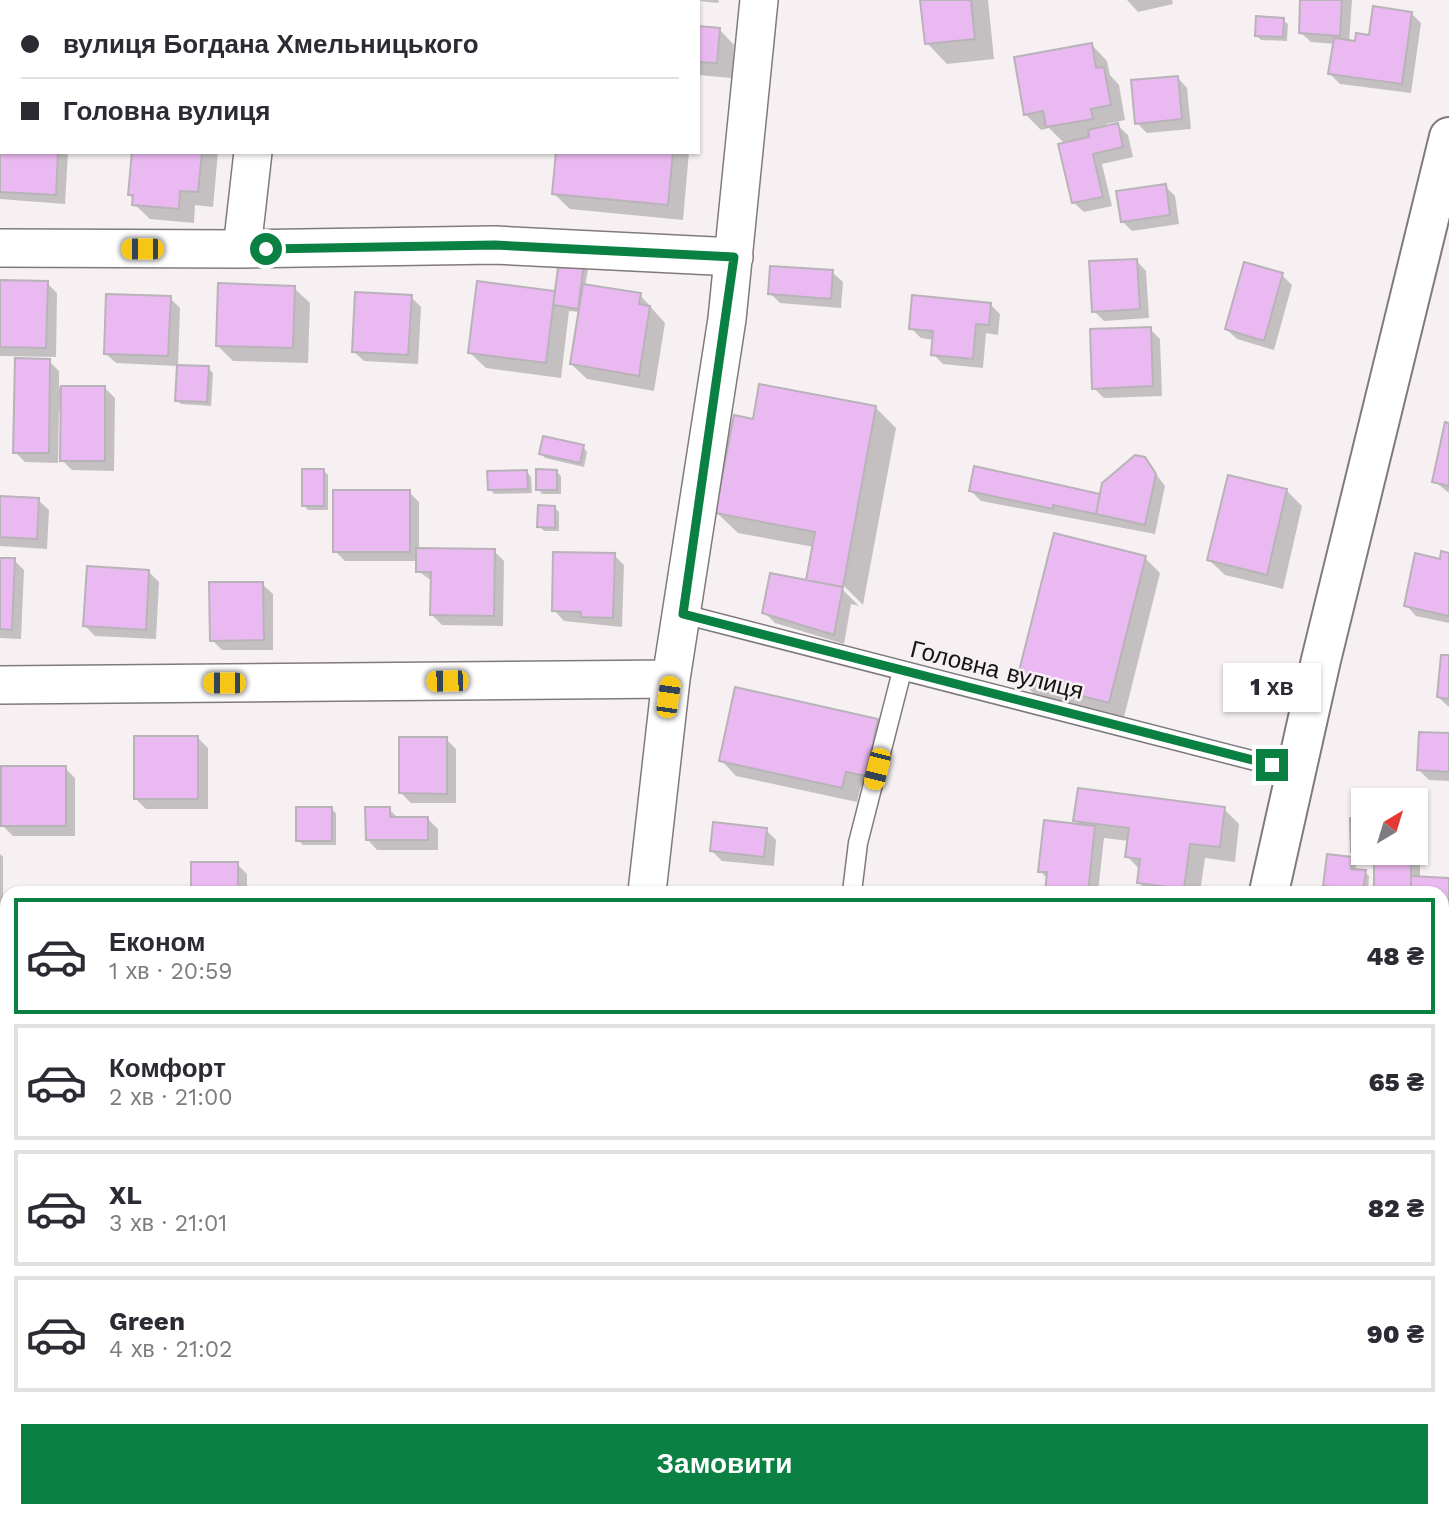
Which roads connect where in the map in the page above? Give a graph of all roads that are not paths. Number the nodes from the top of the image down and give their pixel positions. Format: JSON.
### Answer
{"nodes":[{"id":1,"x":759,"y":0,"type":"edge"},
{"id":2,"x":1449,"y":137,"type":"edge"},
{"id":3,"x":254,"y":154,"type":"edge"},
{"id":4,"x":1445,"y":177,"type":"edge"},
{"id":5,"x":0,"y":248,"type":"edge"},
{"id":6,"x":242,"y":249,"type":"junction"},
{"id":7,"x":734,"y":257,"type":"junction"},
{"id":8,"x":683,"y":614,"type":"junction"},
{"id":9,"x":902,"y":671,"type":"junction"},
{"id":10,"x":671,"y":679,"type":"junction"},
{"id":11,"x":0,"y":685,"type":"edge"},
{"id":12,"x":1298,"y":772,"type":"junction"},
{"id":13,"x":648,"y":886,"type":"edge"},
{"id":14,"x":853,"y":886,"type":"edge"},
{"id":15,"x":1270,"y":886,"type":"edge"}],
"edges":[{"from":1,"to":7,"type":"street"},
{"from":2,"to":4,"type":"main road"},
{"from":3,"to":6,"type":"street"},
{"from":4,"to":12,"type":"main road"},
{"from":5,"to":6,"type":"street"},
{"from":6,"to":7,"type":"street"},
{"from":7,"to":8,"type":"street"},
{"from":8,"to":9,"type":"lane","name":"Головна вулиця"},
{"from":8,"to":10,"type":"street"},
{"from":9,"to":12,"type":"lane","name":"Головна вулиця"},
{"from":9,"to":14,"type":"lane"},
{"from":10,"to":11,"type":"street"},
{"from":10,"to":13,"type":"street"},
{"from":12,"to":15,"type":"main road"}]}
